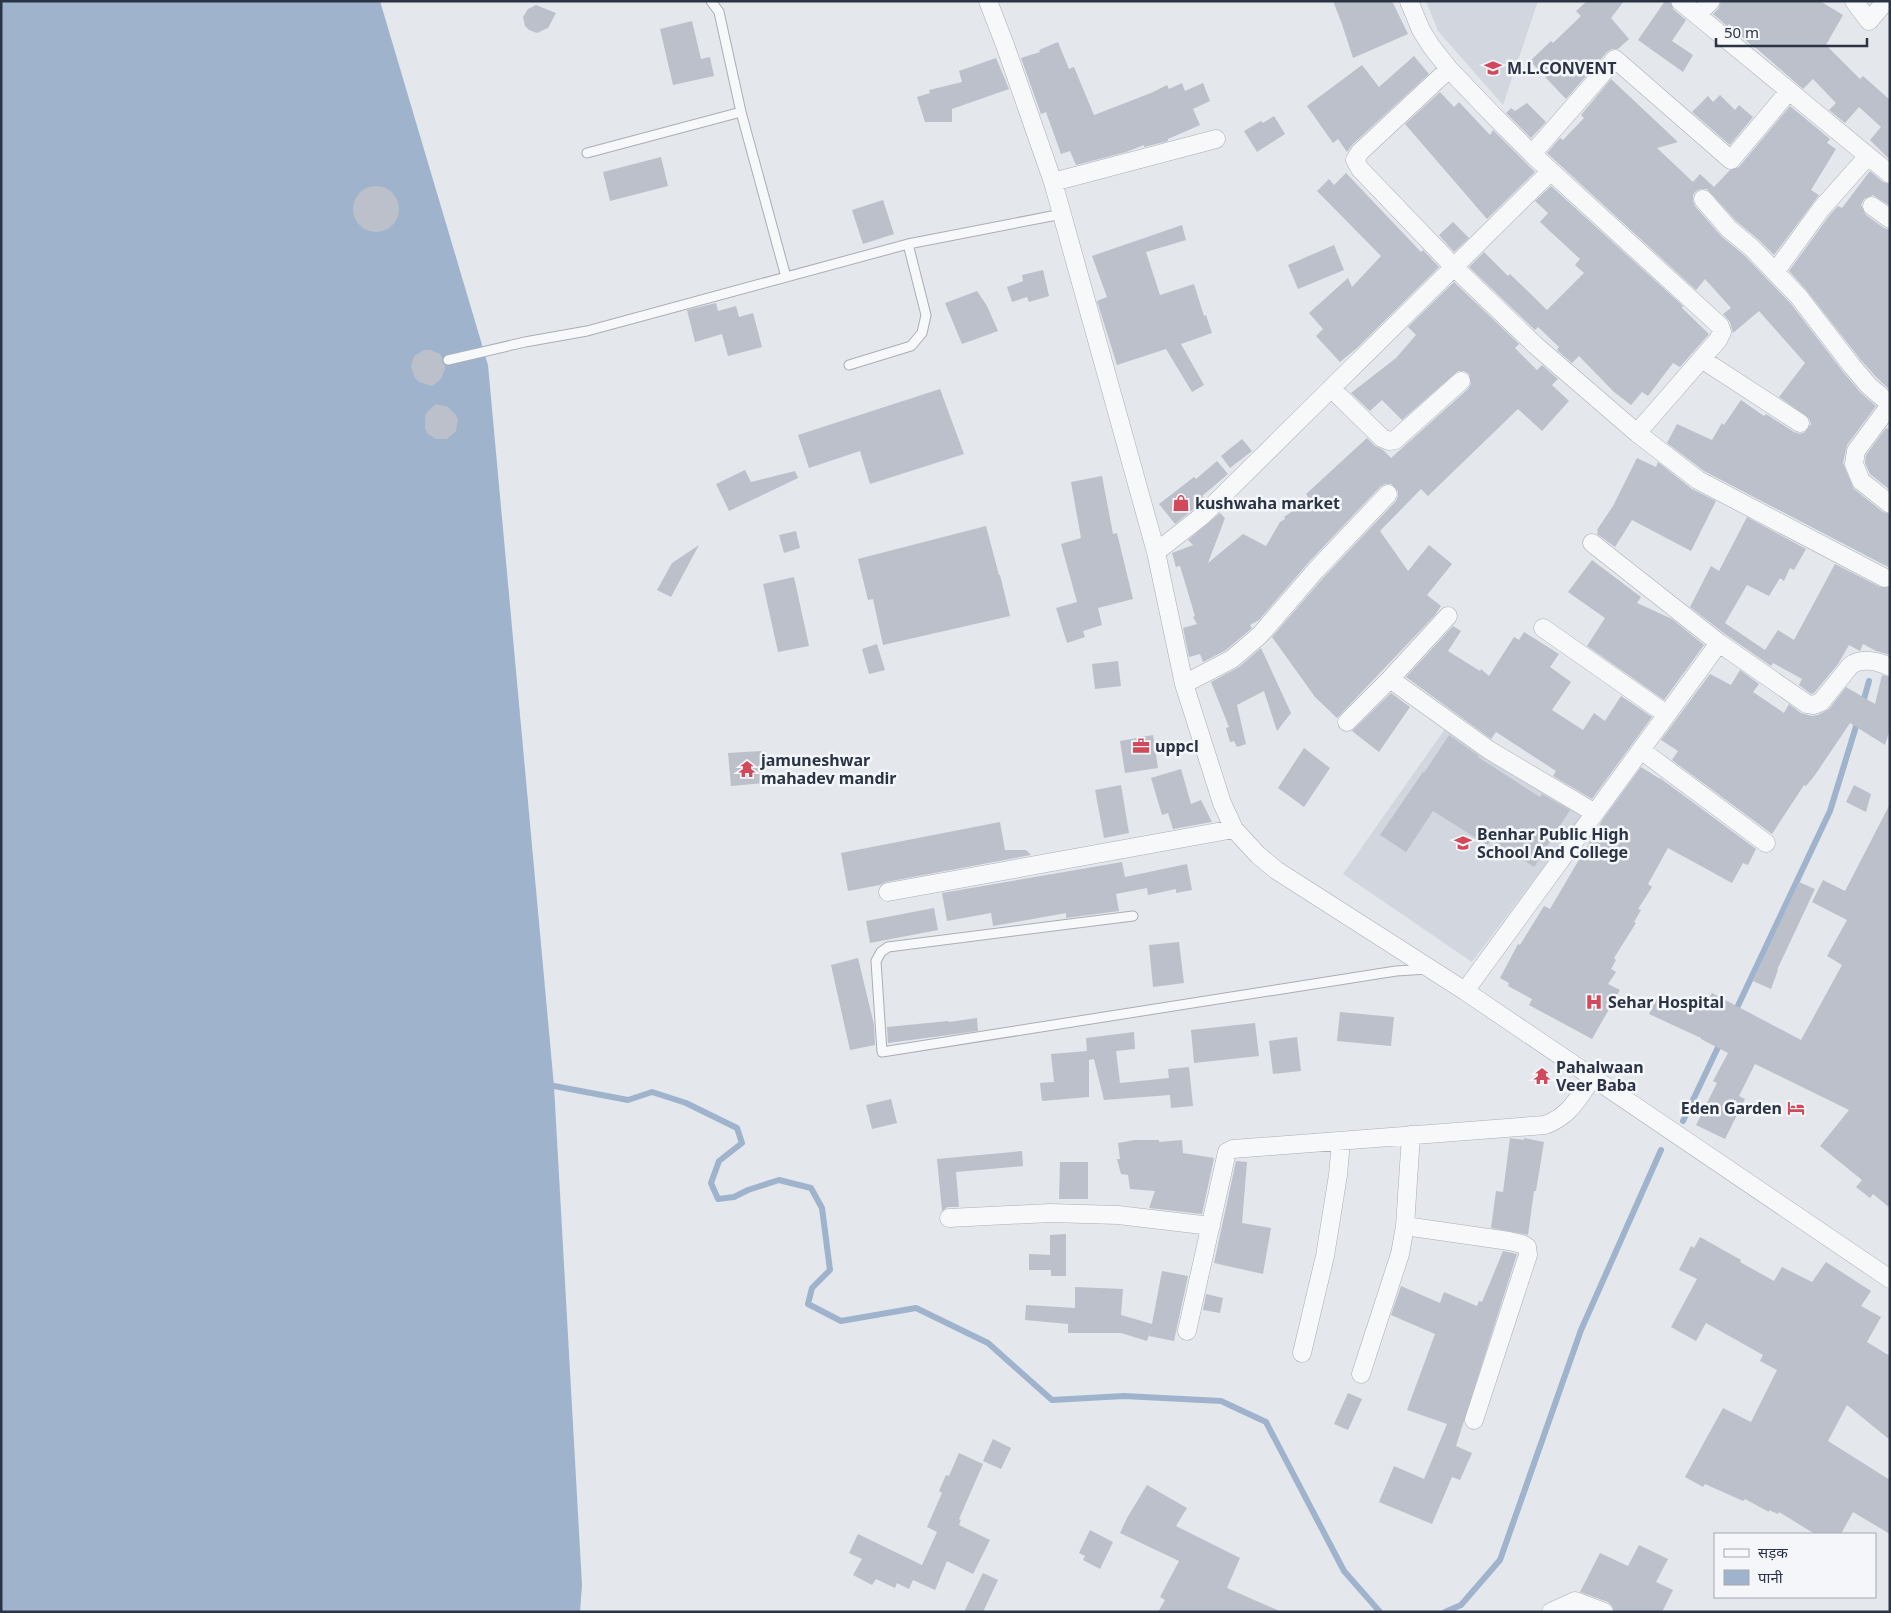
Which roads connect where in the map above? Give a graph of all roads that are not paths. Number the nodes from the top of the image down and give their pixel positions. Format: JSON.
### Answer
{"nodes":[{"id":1,"x":711,"y":1,"type":"edge"},
{"id":2,"x":988,"y":1,"type":"edge"},
{"id":3,"x":1410,"y":1,"type":"edge"},
{"id":4,"x":1680,"y":1,"type":"edge"},
{"id":5,"x":1710,"y":1,"type":"edge"},
{"id":6,"x":1854,"y":1,"type":"edge"},
{"id":7,"x":1886,"y":1,"type":"edge"},
{"id":8,"x":1697,"y":15,"type":"junction"},
{"id":9,"x":1449,"y":69,"type":"junction"},
{"id":10,"x":1789,"y":91,"type":"junction"},
{"id":11,"x":741,"y":112,"type":"junction"},
{"id":12,"x":1216,"y":139,"type":"dead end"},
{"id":13,"x":588,"y":154,"type":"dead end"},
{"id":14,"x":1532,"y":154,"type":"junction"},
{"id":15,"x":1867,"y":157,"type":"junction"},
{"id":16,"x":1551,"y":171,"type":"junction"},
{"id":17,"x":1890,"y":174,"type":"edge"},
{"id":18,"x":1053,"y":182,"type":"junction"},
{"id":19,"x":1703,"y":199,"type":"dead end"},
{"id":20,"x":1872,"y":206,"type":"dead end"},
{"id":21,"x":1062,"y":214,"type":"junction"},
{"id":22,"x":1890,"y":219,"type":"edge"},
{"id":23,"x":908,"y":244,"type":"junction"},
{"id":24,"x":1454,"y":268,"type":"junction"},
{"id":25,"x":1775,"y":272,"type":"junction"},
{"id":26,"x":786,"y":277,"type":"junction"},
{"id":27,"x":448,"y":360,"type":"dead end"},
{"id":28,"x":1703,"y":360,"type":"junction"},
{"id":29,"x":849,"y":365,"type":"dead end"},
{"id":30,"x":1461,"y":381,"type":"dead end"},
{"id":31,"x":1331,"y":388,"type":"junction"},
{"id":32,"x":1890,"y":404,"type":"edge"},
{"id":33,"x":1800,"y":423,"type":"dead end"},
{"id":34,"x":1637,"y":433,"type":"junction"},
{"id":35,"x":1388,"y":494,"type":"dead end"},
{"id":36,"x":1890,"y":504,"type":"edge"},
{"id":37,"x":1592,"y":543,"type":"dead end"},
{"id":38,"x":1156,"y":552,"type":"junction"},
{"id":39,"x":1885,"y":578,"type":"dead end"},
{"id":40,"x":1448,"y":616,"type":"dead end"},
{"id":41,"x":1543,"y":628,"type":"dead end"},
{"id":42,"x":1719,"y":643,"type":"junction"},
{"id":43,"x":1890,"y":667,"type":"edge"},
{"id":44,"x":1390,"y":679,"type":"junction"},
{"id":45,"x":1184,"y":684,"type":"junction"},
{"id":46,"x":1666,"y":714,"type":"junction"},
{"id":47,"x":1347,"y":722,"type":"dead end"},
{"id":48,"x":1641,"y":750,"type":"junction"},
{"id":49,"x":1595,"y":813,"type":"junction"},
{"id":50,"x":1234,"y":829,"type":"junction"},
{"id":51,"x":1766,"y":843,"type":"dead end"},
{"id":52,"x":888,"y":892,"type":"dead end"},
{"id":53,"x":1133,"y":916,"type":"dead end"},
{"id":54,"x":1431,"y":969,"type":"junction"},
{"id":55,"x":1465,"y":991,"type":"junction"},
{"id":56,"x":1593,"y":1077,"type":"junction"},
{"id":57,"x":1411,"y":1136,"type":"junction"},
{"id":58,"x":1341,"y":1141,"type":"junction"},
{"id":59,"x":949,"y":1218,"type":"dead end"},
{"id":60,"x":1211,"y":1226,"type":"junction"},
{"id":61,"x":1405,"y":1226,"type":"junction"},
{"id":62,"x":1890,"y":1278,"type":"edge"},
{"id":63,"x":1187,"y":1331,"type":"dead end"},
{"id":64,"x":1302,"y":1353,"type":"dead end"},
{"id":65,"x":1361,"y":1374,"type":"dead end"},
{"id":66,"x":1474,"y":1420,"type":"dead end"},
{"id":67,"x":1550,"y":1612,"type":"edge"},
{"id":68,"x":1604,"y":1612,"type":"edge"}],
"edges":[{"from":1,"to":11,"type":"lane"},
{"from":2,"to":18,"type":"street"},
{"from":3,"to":9,"type":"street"},
{"from":4,"to":8,"type":"street"},
{"from":5,"to":8,"type":"street"},
{"from":6,"to":7,"type":"street"},
{"from":8,"to":10,"type":"street"},
{"from":9,"to":14,"type":"street"},
{"from":9,"to":24,"type":"street"},
{"from":10,"to":14,"type":"street"},
{"from":10,"to":15,"type":"street"},
{"from":11,"to":13,"type":"lane"},
{"from":11,"to":26,"type":"lane"},
{"from":12,"to":18,"type":"street"},
{"from":14,"to":16,"type":"street"},
{"from":15,"to":17,"type":"street"},
{"from":15,"to":25,"type":"street"},
{"from":16,"to":24,"type":"street"},
{"from":16,"to":28,"type":"street"},
{"from":18,"to":21,"type":"street"},
{"from":19,"to":25,"type":"street"},
{"from":20,"to":22,"type":"street"},
{"from":21,"to":23,"type":"lane"},
{"from":21,"to":38,"type":"street"},
{"from":23,"to":26,"type":"lane"},
{"from":23,"to":29,"type":"lane"},
{"from":24,"to":31,"type":"street"},
{"from":24,"to":34,"type":"street"},
{"from":25,"to":32,"type":"street"},
{"from":26,"to":27,"type":"lane"},
{"from":28,"to":33,"type":"street"},
{"from":28,"to":34,"type":"street"},
{"from":30,"to":31,"type":"street"},
{"from":31,"to":38,"type":"street"},
{"from":32,"to":36,"type":"street"},
{"from":34,"to":39,"type":"street"},
{"from":35,"to":45,"type":"street"},
{"from":37,"to":42,"type":"street"},
{"from":38,"to":45,"type":"street"},
{"from":40,"to":44,"type":"street"},
{"from":41,"to":46,"type":"street"},
{"from":42,"to":43,"type":"street"},
{"from":42,"to":46,"type":"street"},
{"from":44,"to":47,"type":"street"},
{"from":44,"to":49,"type":"street"},
{"from":45,"to":50,"type":"street"},
{"from":46,"to":48,"type":"street"},
{"from":48,"to":49,"type":"street"},
{"from":48,"to":51,"type":"street"},
{"from":49,"to":55,"type":"street"},
{"from":50,"to":52,"type":"street"},
{"from":50,"to":54,"type":"street"},
{"from":53,"to":54,"type":"lane"},
{"from":54,"to":55,"type":"street"},
{"from":55,"to":56,"type":"street"},
{"from":56,"to":57,"type":"street"},
{"from":56,"to":62,"type":"street"},
{"from":57,"to":58,"type":"street"},
{"from":57,"to":61,"type":"street"},
{"from":58,"to":60,"type":"street"},
{"from":58,"to":64,"type":"street"},
{"from":59,"to":60,"type":"street"},
{"from":60,"to":63,"type":"street"},
{"from":61,"to":65,"type":"street"},
{"from":61,"to":66,"type":"street"},
{"from":67,"to":68,"type":"street"}]}
